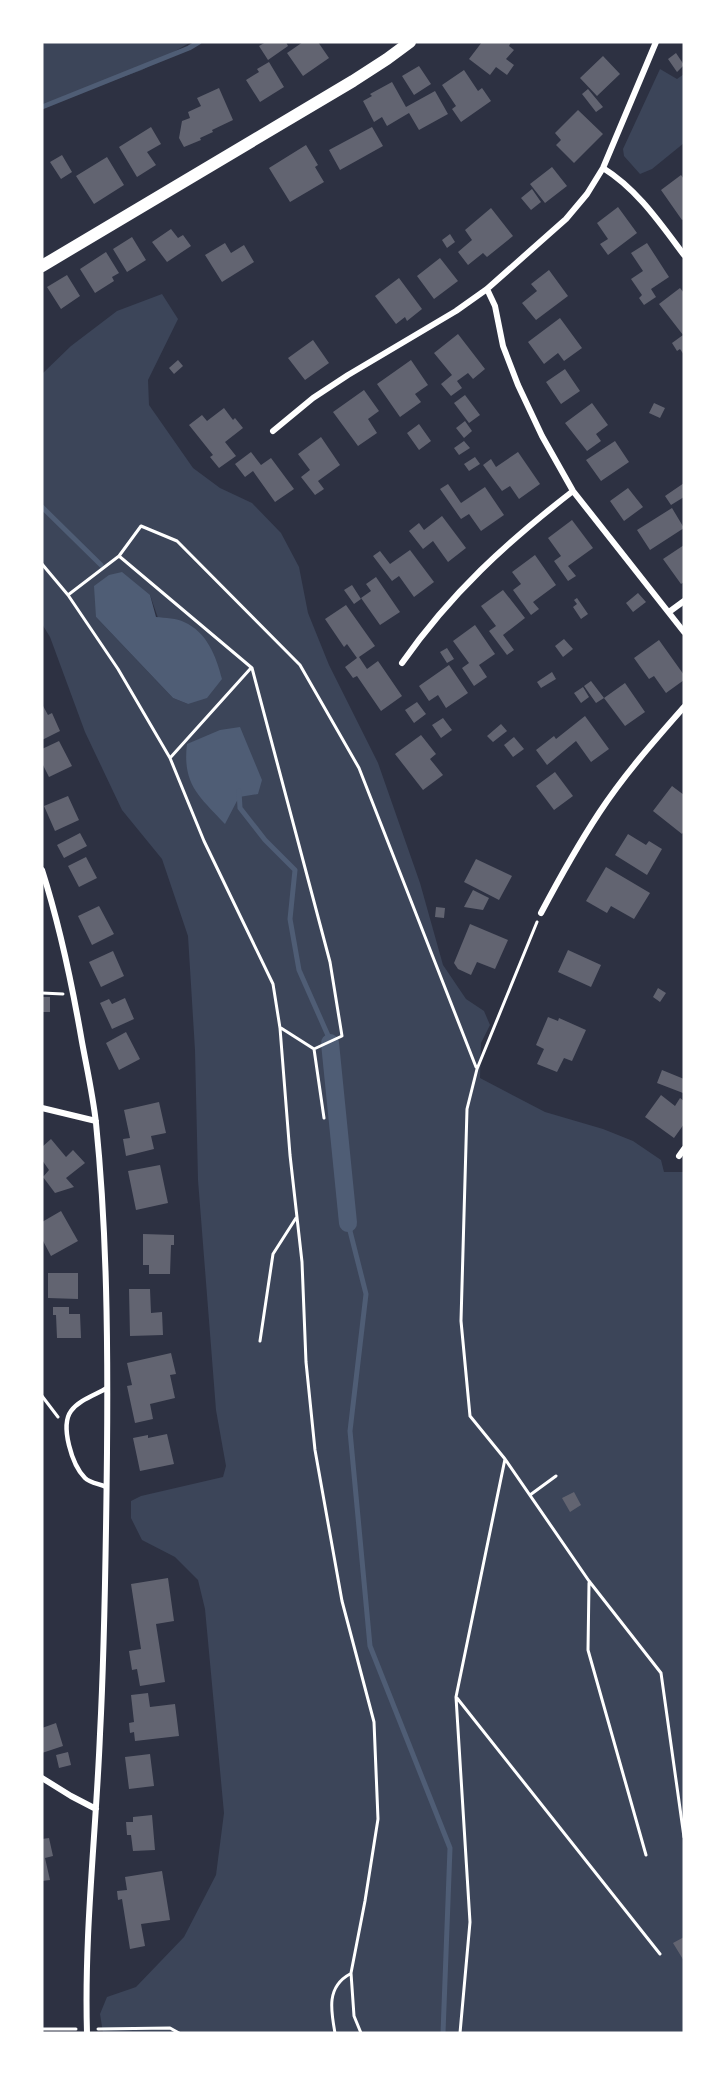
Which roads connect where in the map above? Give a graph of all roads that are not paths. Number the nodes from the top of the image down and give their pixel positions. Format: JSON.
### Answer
{"nodes":[{"id":1,"x":410,"y":42,"type":"edge"},
{"id":2,"x":656,"y":42,"type":"edge"},
{"id":3,"x":603,"y":168,"type":"junction"},
{"id":4,"x":684,"y":255,"type":"edge"},
{"id":5,"x":42,"y":266,"type":"edge"},
{"id":6,"x":488,"y":289,"type":"junction"},
{"id":7,"x":273,"y":431,"type":"dead end"},
{"id":8,"x":573,"y":491,"type":"junction"},
{"id":9,"x":684,"y":602,"type":"edge"},
{"id":10,"x":669,"y":612,"type":"junction"},
{"id":11,"x":684,"y":632,"type":"edge"},
{"id":12,"x":402,"y":663,"type":"dead end"},
{"id":13,"x":684,"y":708,"type":"edge"},
{"id":14,"x":42,"y":870,"type":"edge"},
{"id":15,"x":541,"y":913,"type":"road end"},
{"id":16,"x":42,"y":1108,"type":"edge"},
{"id":17,"x":96,"y":1121,"type":"junction"},
{"id":18,"x":684,"y":1149,"type":"edge"},
{"id":19,"x":679,"y":1156,"type":"dead end"},
{"id":20,"x":107,"y":1388,"type":"junction"},
{"id":21,"x":106,"y":1487,"type":"junction"},
{"id":22,"x":42,"y":1778,"type":"edge"},
{"id":23,"x":96,"y":1809,"type":"junction"},
{"id":24,"x":87,"y":2033,"type":"edge"}],
"edges":[{"from":1,"to":5,"type":"main road"},
{"from":2,"to":3,"type":"street"},
{"from":3,"to":4,"type":"street"},
{"from":3,"to":6,"type":"street"},
{"from":6,"to":7,"type":"street"},
{"from":6,"to":8,"type":"street"},
{"from":8,"to":10,"type":"street"},
{"from":8,"to":12,"type":"street"},
{"from":9,"to":10,"type":"street"},
{"from":10,"to":11,"type":"street"},
{"from":13,"to":15,"type":"street"},
{"from":14,"to":17,"type":"street"},
{"from":16,"to":17,"type":"street"},
{"from":17,"to":20,"type":"street"},
{"from":18,"to":19,"type":"street"},
{"from":20,"to":21,"type":"street"},
{"from":20,"to":21,"type":"lane"},
{"from":21,"to":23,"type":"street"},
{"from":22,"to":23,"type":"street"},
{"from":23,"to":24,"type":"street"}]}
